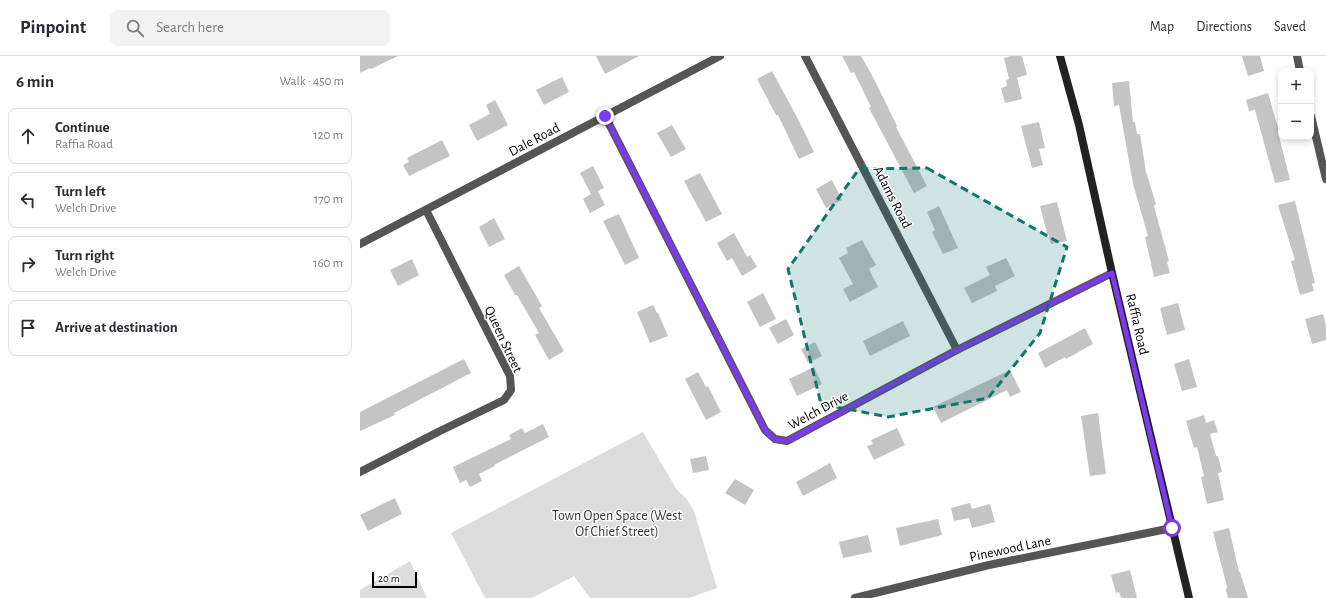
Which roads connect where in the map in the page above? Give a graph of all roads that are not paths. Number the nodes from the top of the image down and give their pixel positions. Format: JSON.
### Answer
{"nodes":[{"id":1,"x":720,"y":56,"type":"edge"},
{"id":2,"x":805,"y":56,"type":"edge"},
{"id":3,"x":1060,"y":56,"type":"edge"},
{"id":4,"x":1297,"y":56,"type":"edge"},
{"id":5,"x":1299,"y":68,"type":"edge"},
{"id":6,"x":605,"y":116,"type":"junction"},
{"id":7,"x":1314,"y":129,"type":"edge"},
{"id":8,"x":1326,"y":179,"type":"edge"},
{"id":9,"x":426,"y":210,"type":"junction"},
{"id":10,"x":360,"y":244,"type":"edge"},
{"id":11,"x":1112,"y":273,"type":"junction"},
{"id":12,"x":957,"y":350,"type":"junction"},
{"id":13,"x":360,"y":472,"type":"edge"},
{"id":14,"x":1172,"y":528,"type":"junction"},
{"id":15,"x":855,"y":598,"type":"edge"},
{"id":16,"x":1189,"y":598,"type":"edge"}],
"edges":[{"from":1,"to":6,"type":"street","name":"Dale Road"},
{"from":2,"to":12,"type":"street","name":"Adams Road"},
{"from":3,"to":11,"type":"main road","name":"Raffia Road"},
{"from":4,"to":5,"type":"street"},
{"from":6,"to":9,"type":"street","name":"Dale Road"},
{"from":6,"to":12,"type":"street","name":"Welch Drive"},
{"from":7,"to":8,"type":"street"},
{"from":9,"to":10,"type":"street","name":"Dale Road"},
{"from":9,"to":13,"type":"street","name":"Queen Street"},
{"from":11,"to":12,"type":"street","name":"Welch Drive"},
{"from":11,"to":14,"type":"main road","name":"Raffia Road"},
{"from":14,"to":15,"type":"street","name":"Pinewood Lane"},
{"from":14,"to":16,"type":"main road","name":"Raffia Road"}]}
